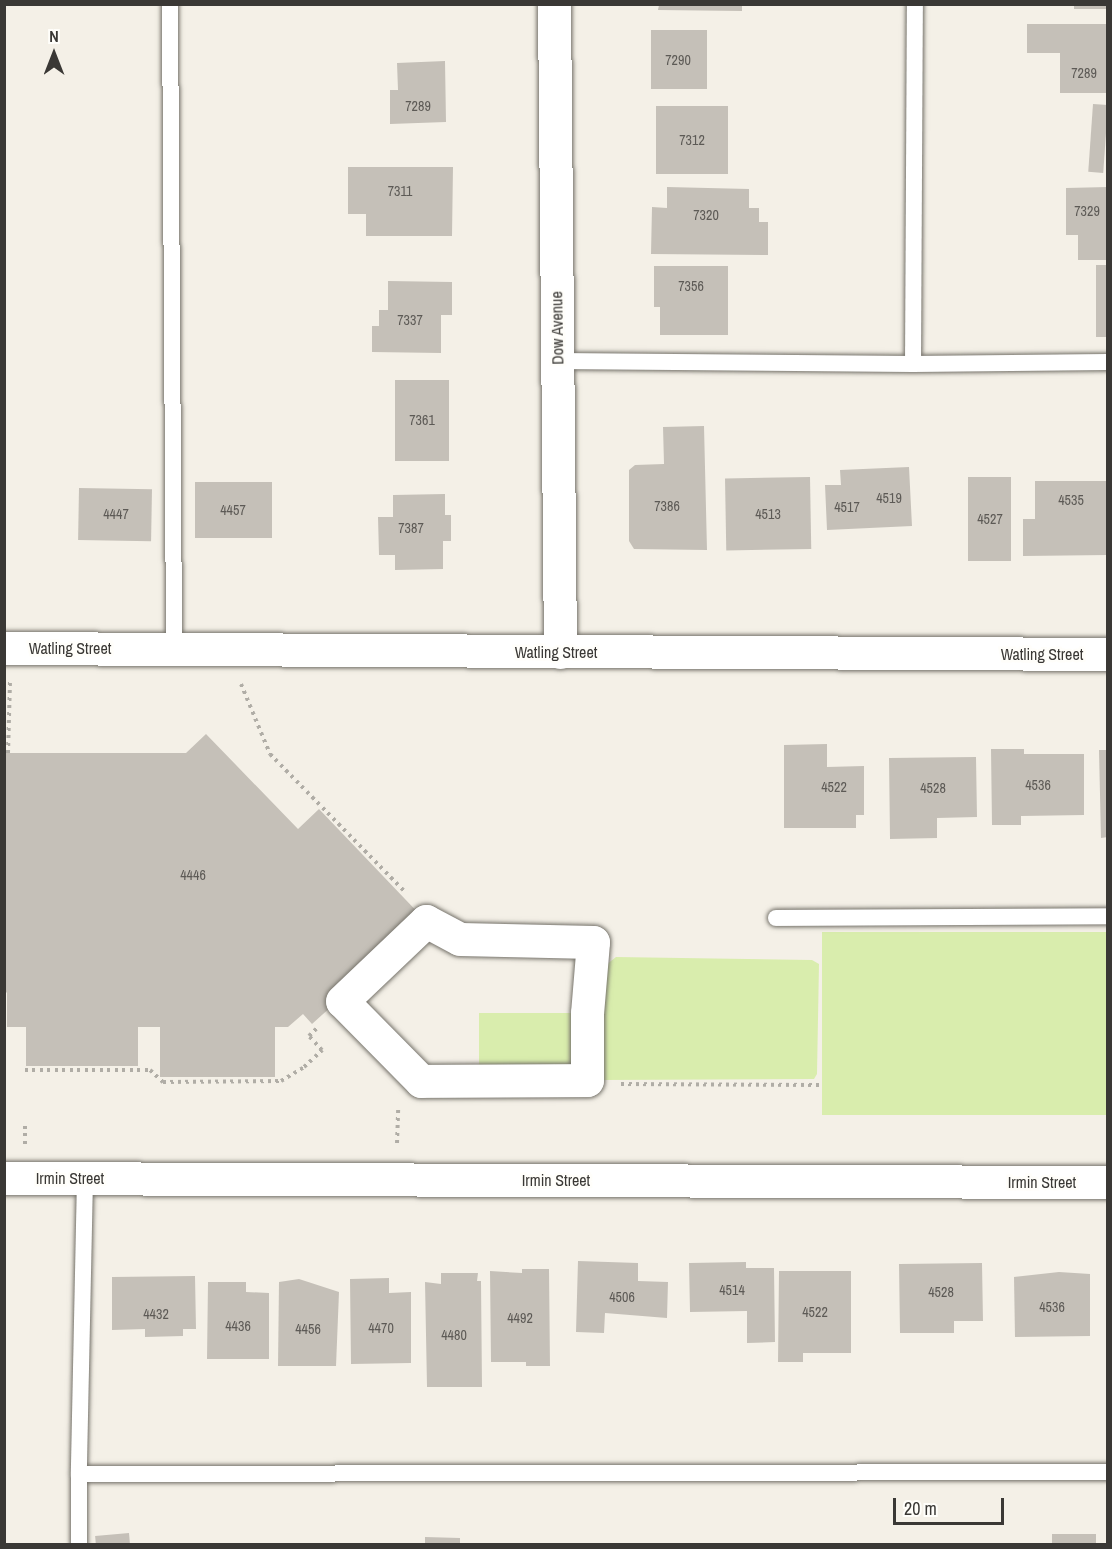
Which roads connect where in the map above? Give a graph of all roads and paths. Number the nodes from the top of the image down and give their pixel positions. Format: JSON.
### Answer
{"nodes":[{"id":1,"x":170,"y":4,"type":"edge"},
{"id":2,"x":554,"y":4,"type":"edge"},
{"id":3,"x":915,"y":4,"type":"edge"},
{"id":4,"x":557,"y":361,"type":"junction"},
{"id":5,"x":1107,"y":362,"type":"edge"},
{"id":6,"x":913,"y":364,"type":"junction"},
{"id":7,"x":4,"y":648,"type":"edge"},
{"id":8,"x":174,"y":648,"type":"junction"},
{"id":9,"x":560,"y":652,"type":"junction"},
{"id":10,"x":1107,"y":654,"type":"edge"},
{"id":11,"x":10,"y":681,"type":"dead end"},
{"id":12,"x":240,"y":681,"type":"dead end"},
{"id":13,"x":8,"y":753,"type":"dead end"},
{"id":14,"x":1107,"y":916,"type":"edge"},
{"id":15,"x":776,"y":918,"type":"dead end"},
{"id":16,"x":441,"y":929,"type":"junction"},
{"id":17,"x":321,"y":1025,"type":"dead end"},
{"id":18,"x":25,"y":1070,"type":"dead end"},
{"id":19,"x":397,"y":1119,"type":"dead end"},
{"id":20,"x":25,"y":1125,"type":"dead end"},
{"id":21,"x":397,"y":1150,"type":"dead end"},
{"id":22,"x":15,"y":1166,"type":"edge"},
{"id":23,"x":85,"y":1178,"type":"junction"},
{"id":24,"x":1107,"y":1182,"type":"edge"},
{"id":25,"x":1107,"y":1472,"type":"edge"},
{"id":26,"x":78,"y":1474,"type":"junction"},
{"id":27,"x":79,"y":1545,"type":"edge"}],
"edges":[{"from":1,"to":8,"type":"lane"},
{"from":2,"to":4,"type":"street","name":"Dow Avenue"},
{"from":3,"to":6,"type":"lane"},
{"from":4,"to":6,"type":"lane"},
{"from":4,"to":9,"type":"street","name":"Dow Avenue"},
{"from":5,"to":6,"type":"lane"},
{"from":7,"to":8,"type":"street","name":"Watling Street"},
{"from":8,"to":9,"type":"street","name":"Watling Street"},
{"from":9,"to":10,"type":"street","name":"Watling Street"},
{"from":11,"to":13,"type":"path"},
{"from":12,"to":16,"type":"path"},
{"from":14,"to":15,"type":"lane"},
{"from":16,"to":16,"type":"street"},
{"from":17,"to":18,"type":"path"},
{"from":19,"to":21,"type":"path"},
{"from":20,"to":22,"type":"path"},
{"from":22,"to":23,"type":"street","name":"Irmin Street"},
{"from":23,"to":24,"type":"street","name":"Irmin Street"},
{"from":23,"to":26,"type":"lane"},
{"from":25,"to":26,"type":"lane"},
{"from":26,"to":27,"type":"lane"}]}
